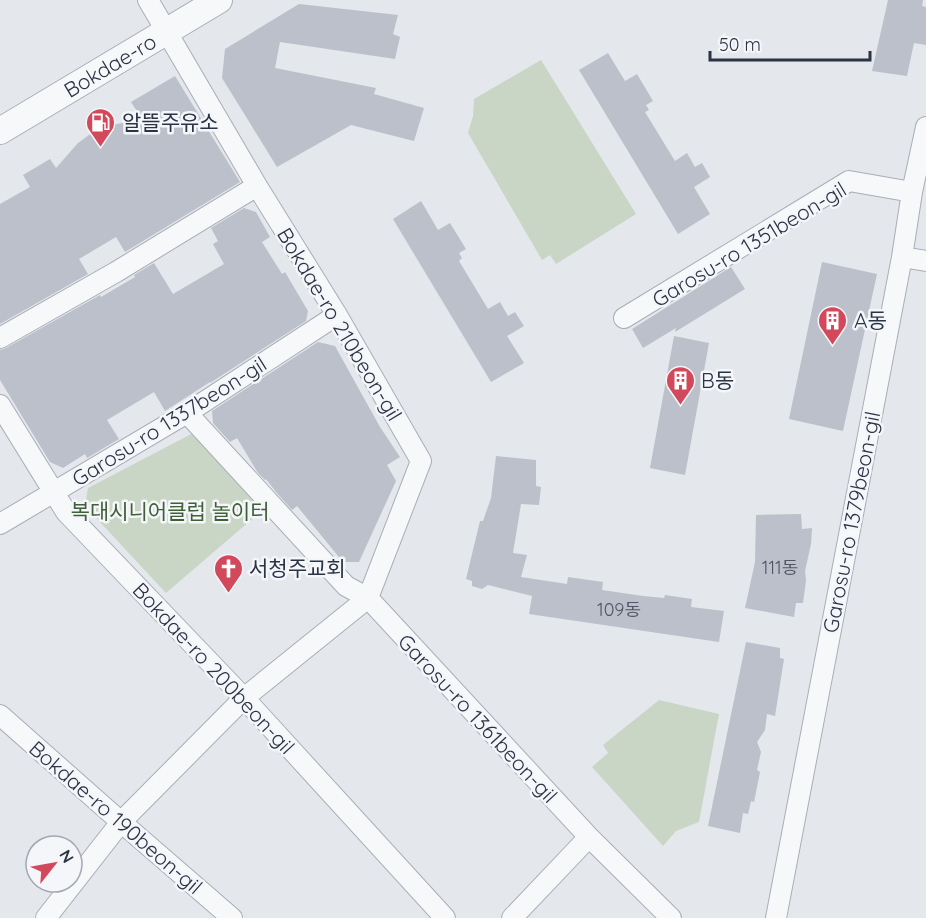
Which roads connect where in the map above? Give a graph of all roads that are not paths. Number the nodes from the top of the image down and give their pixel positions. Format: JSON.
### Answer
{"nodes":[{"id":1,"x":148,"y":0,"type":"edge"},
{"id":2,"x":219,"y":0,"type":"edge"},
{"id":3,"x":167,"y":32,"type":"junction"},
{"id":4,"x":926,"y":127,"type":"edge"},
{"id":5,"x":0,"y":131,"type":"edge"},
{"id":6,"x":257,"y":186,"type":"junction"},
{"id":7,"x":912,"y":192,"type":"junction"},
{"id":8,"x":902,"y":257,"type":"junction"},
{"id":9,"x":926,"y":261,"type":"edge"},
{"id":10,"x":337,"y":315,"type":"junction"},
{"id":11,"x":624,"y":318,"type":"dead end"},
{"id":12,"x":0,"y":338,"type":"edge"},
{"id":13,"x":0,"y":405,"type":"edge"},
{"id":14,"x":187,"y":413,"type":"junction"},
{"id":15,"x":53,"y":493,"type":"junction"},
{"id":16,"x":0,"y":524,"type":"edge"},
{"id":17,"x":368,"y":598,"type":"junction"},
{"id":18,"x":244,"y":698,"type":"junction"},
{"id":19,"x":0,"y":715,"type":"edge"},
{"id":20,"x":121,"y":822,"type":"junction"},
{"id":21,"x":589,"y":837,"type":"junction"},
{"id":22,"x":46,"y":918,"type":"edge"},
{"id":23,"x":232,"y":918,"type":"edge"},
{"id":24,"x":445,"y":918,"type":"edge"},
{"id":25,"x":512,"y":918,"type":"edge"},
{"id":26,"x":671,"y":918,"type":"edge"},
{"id":27,"x":776,"y":918,"type":"edge"}],
"edges":[{"from":1,"to":3,"type":"street","name":"Bokdae-ro 210beon-gil"},
{"from":2,"to":3,"type":"street","name":"Bokdae-ro"},
{"from":3,"to":5,"type":"street","name":"Bokdae-ro"},
{"from":3,"to":6,"type":"street","name":"Bokdae-ro 210beon-gil"},
{"from":4,"to":7,"type":"street","name":"Garosu-ro 1379beon-gil"},
{"from":6,"to":10,"type":"street","name":"Bokdae-ro 210beon-gil"},
{"from":6,"to":12,"type":"street"},
{"from":7,"to":8,"type":"street","name":"Garosu-ro 1379beon-gil"},
{"from":7,"to":11,"type":"street","name":"Garosu-ro 1351beon-gil"},
{"from":8,"to":9,"type":"street"},
{"from":8,"to":27,"type":"street","name":"Garosu-ro 1379beon-gil"},
{"from":10,"to":14,"type":"street","name":"Garosu-ro 1337beon-gil"},
{"from":10,"to":17,"type":"street","name":"Bokdae-ro 210beon-gil"},
{"from":13,"to":15,"type":"street","name":"Bokdae-ro 200beon-gil"},
{"from":14,"to":15,"type":"street","name":"Garosu-ro 1337beon-gil"},
{"from":14,"to":17,"type":"street"},
{"from":15,"to":16,"type":"street","name":"Garosu-ro 1337beon-gil"},
{"from":15,"to":18,"type":"street","name":"Bokdae-ro 200beon-gil"},
{"from":17,"to":18,"type":"street"},
{"from":17,"to":21,"type":"street","name":"Garosu-ro 1361beon-gil"},
{"from":18,"to":20,"type":"street"},
{"from":18,"to":24,"type":"street","name":"Bokdae-ro 200beon-gil"},
{"from":19,"to":20,"type":"street","name":"Bokdae-ro 190beon-gil"},
{"from":20,"to":22,"type":"street"},
{"from":20,"to":23,"type":"street","name":"Bokdae-ro 190beon-gil"},
{"from":21,"to":25,"type":"street"},
{"from":21,"to":26,"type":"street","name":"Garosu-ro 1361beon-gil"}]}
